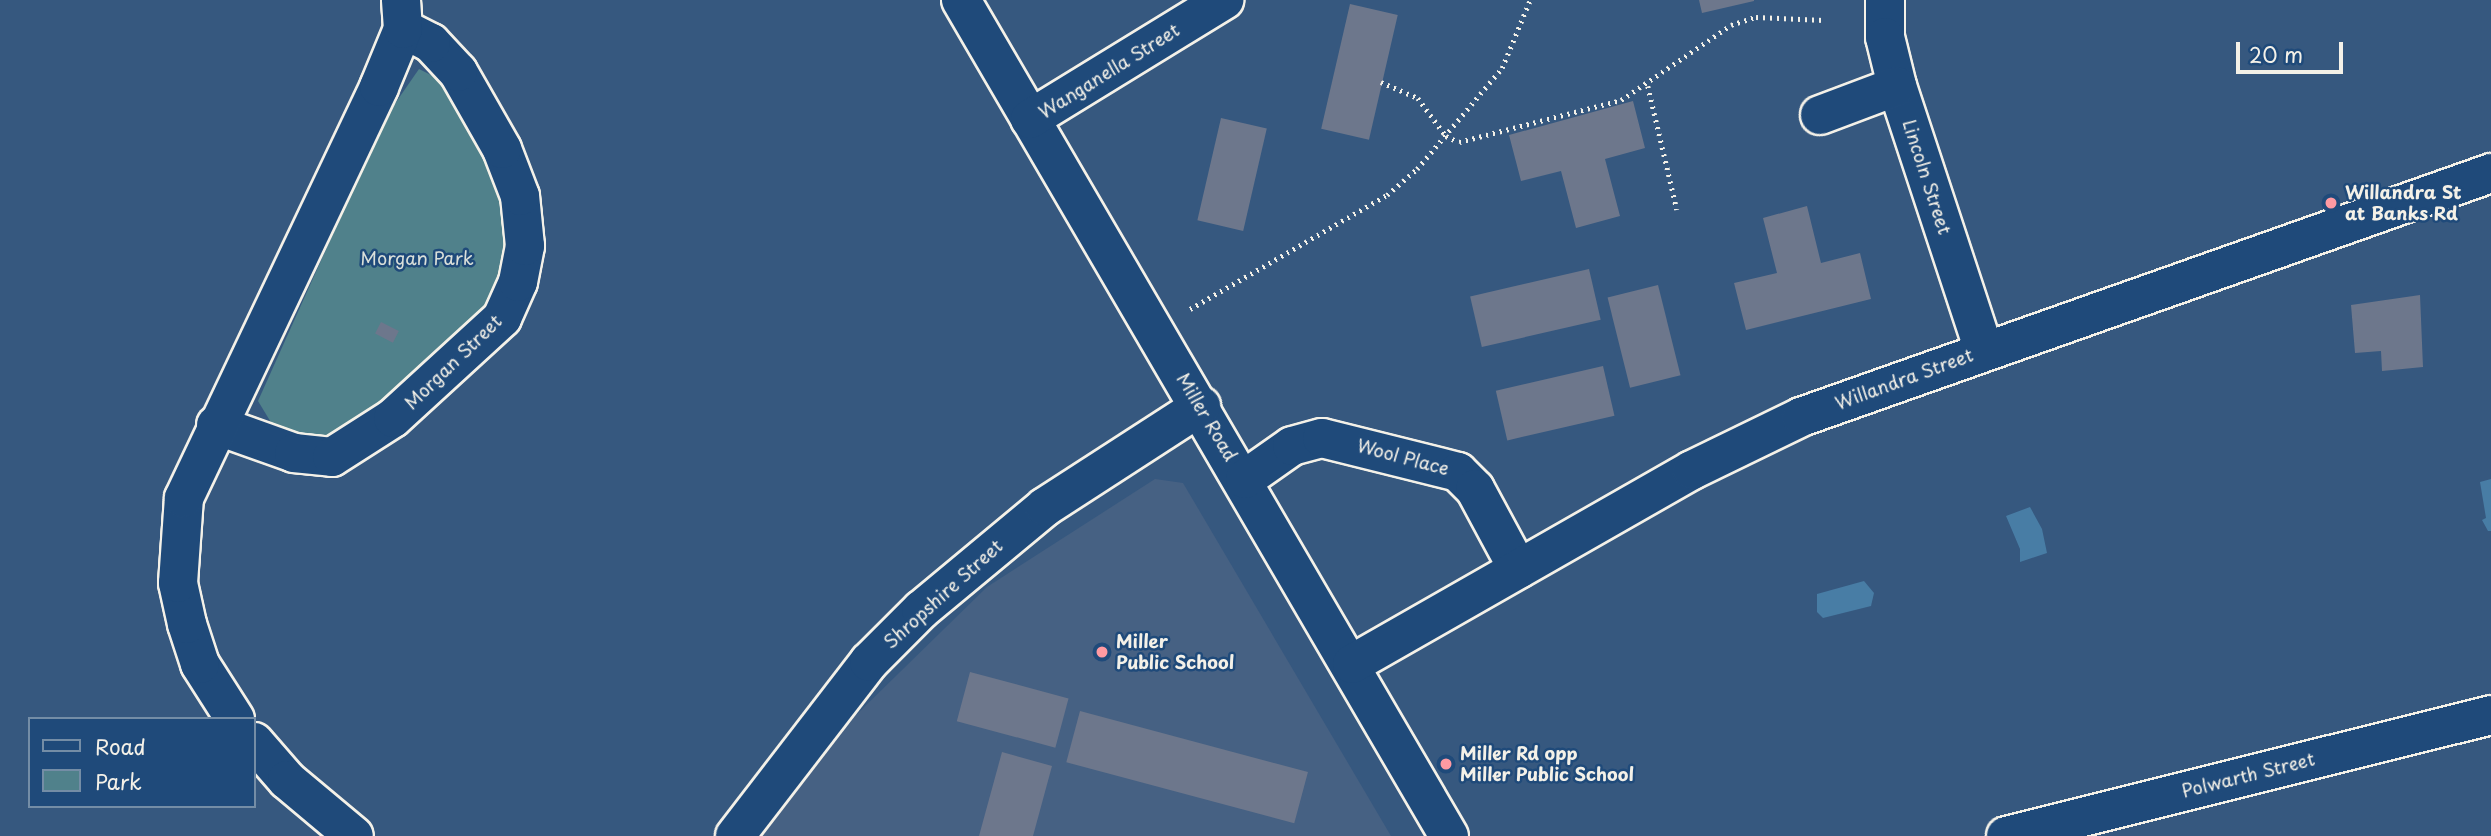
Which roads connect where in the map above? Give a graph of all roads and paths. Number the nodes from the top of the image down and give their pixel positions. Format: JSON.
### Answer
{"nodes":[{"id":1,"x":961,"y":0,"type":"edge"},
{"id":2,"x":1224,"y":0,"type":"edge"},
{"id":3,"x":1530,"y":0,"type":"edge"},
{"id":4,"x":1885,"y":0,"type":"edge"},
{"id":5,"x":402,"y":14,"type":"edge"},
{"id":6,"x":1824,"y":20,"type":"dead end"},
{"id":7,"x":1381,"y":82,"type":"dead end"},
{"id":8,"x":1648,"y":86,"type":"junction"},
{"id":9,"x":1897,"y":86,"type":"junction"},
{"id":10,"x":1820,"y":115,"type":"dead end"},
{"id":11,"x":1030,"y":119,"type":"junction"},
{"id":12,"x":1446,"y":136,"type":"junction"},
{"id":13,"x":2491,"y":173,"type":"edge"},
{"id":14,"x":1677,"y":210,"type":"dead end"},
{"id":15,"x":1190,"y":309,"type":"dead end"},
{"id":16,"x":1984,"y":351,"type":"junction"},
{"id":17,"x":1201,"y":407,"type":"junction"},
{"id":18,"x":216,"y":425,"type":"junction"},
{"id":19,"x":1245,"y":479,"type":"junction"},
{"id":20,"x":1518,"y":569,"type":"junction"},
{"id":21,"x":1352,"y":664,"type":"junction"},
{"id":22,"x":2491,"y":715,"type":"edge"},
{"id":23,"x":234,"y":717,"type":"edge"},
{"id":24,"x":256,"y":744,"type":"edge"},
{"id":25,"x":354,"y":836,"type":"edge"},
{"id":26,"x":735,"y":836,"type":"edge"},
{"id":27,"x":1450,"y":836,"type":"edge"},
{"id":28,"x":2006,"y":836,"type":"edge"}],
"edges":[{"from":1,"to":11,"type":"street","name":"Miller Road"},
{"from":2,"to":11,"type":"street","name":"Wanganella Street"},
{"from":3,"to":12,"type":"path"},
{"from":4,"to":9,"type":"street","name":"Lincoln Street"},
{"from":5,"to":18,"type":"street","name":"Morgan Street"},
{"from":5,"to":18,"type":"street","name":"Morgan Street"},
{"from":6,"to":8,"type":"path"},
{"from":7,"to":12,"type":"path"},
{"from":8,"to":12,"type":"path"},
{"from":8,"to":14,"type":"path"},
{"from":9,"to":10,"type":"street"},
{"from":9,"to":16,"type":"street","name":"Lincoln Street"},
{"from":11,"to":17,"type":"street","name":"Miller Road"},
{"from":12,"to":15,"type":"path"},
{"from":13,"to":16,"type":"street","name":"Willandra Street"},
{"from":16,"to":20,"type":"street","name":"Willandra Street"},
{"from":17,"to":19,"type":"street","name":"Miller Road"},
{"from":17,"to":26,"type":"street","name":"Shropshire Street"},
{"from":18,"to":23,"type":"street","name":"Morgan Street"},
{"from":19,"to":20,"type":"street","name":"Wool Place"},
{"from":19,"to":21,"type":"street","name":"Miller Road"},
{"from":20,"to":21,"type":"street","name":"Willandra Street"},
{"from":21,"to":27,"type":"street","name":"Miller Road"},
{"from":22,"to":28,"type":"street","name":"Polwarth Street"},
{"from":24,"to":25,"type":"street"}]}
